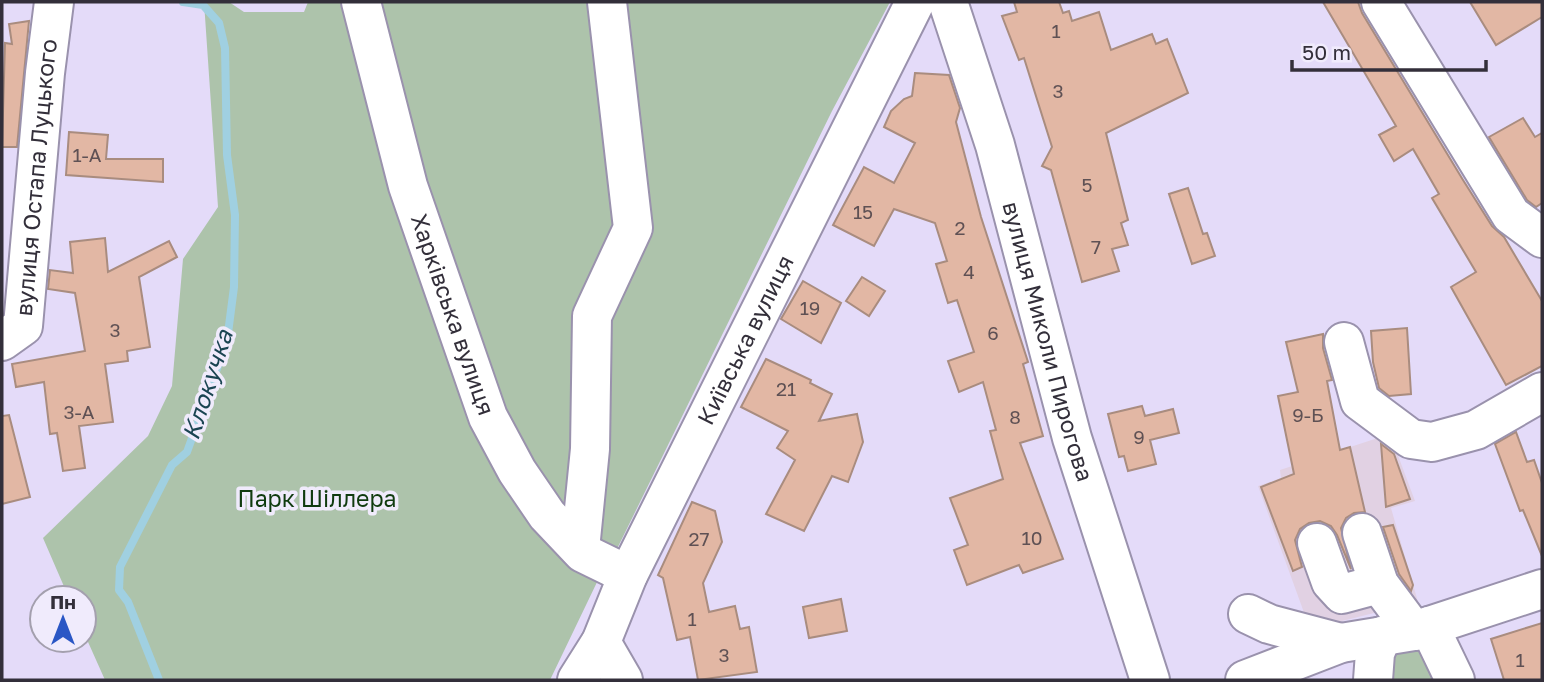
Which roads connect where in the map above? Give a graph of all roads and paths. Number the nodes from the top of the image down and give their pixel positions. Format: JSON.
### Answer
{"nodes":[{"id":1,"x":54,"y":2,"type":"edge"},
{"id":2,"x":361,"y":2,"type":"edge"},
{"id":3,"x":607,"y":2,"type":"edge"},
{"id":4,"x":915,"y":2,"type":"edge"},
{"id":5,"x":948,"y":2,"type":"edge"},
{"id":6,"x":1381,"y":2,"type":"edge"},
{"id":7,"x":1542,"y":238,"type":"edge"},
{"id":8,"x":2,"y":341,"type":"edge"},
{"id":9,"x":1343,"y":342,"type":"dead end"},
{"id":10,"x":1542,"y":392,"type":"edge"},
{"id":11,"x":1362,"y":533,"type":"dead end"},
{"id":12,"x":1317,"y":543,"type":"dead end"},
{"id":13,"x":580,"y":549,"type":"junction"},
{"id":14,"x":628,"y":575,"type":"junction"},
{"id":15,"x":1379,"y":584,"type":"junction"},
{"id":16,"x":1542,"y":589,"type":"edge"},
{"id":17,"x":1248,"y":614,"type":"dead end"},
{"id":18,"x":1409,"y":631,"type":"junction"},
{"id":19,"x":601,"y":642,"type":"junction"},
{"id":20,"x":1341,"y":643,"type":"junction"},
{"id":21,"x":577,"y":680,"type":"edge"},
{"id":22,"x":622,"y":680,"type":"edge"},
{"id":23,"x":1150,"y":680,"type":"edge"},
{"id":24,"x":1245,"y":680,"type":"edge"},
{"id":25,"x":1373,"y":680,"type":"edge"},
{"id":26,"x":1455,"y":680,"type":"edge"}],
"edges":[{"from":1,"to":8,"type":"street","name":"вулиця Остапа Луцького"},
{"from":2,"to":13,"type":"street","name":"Харківська вулиця"},
{"from":3,"to":13,"type":"street"},
{"from":4,"to":14,"type":"street","name":"Київська вулиця"},
{"from":5,"to":23,"type":"street","name":"вулиця Миколи Пирогова"},
{"from":6,"to":7,"type":"street"},
{"from":9,"to":10,"type":"street"},
{"from":11,"to":15,"type":"street"},
{"from":12,"to":15,"type":"street"},
{"from":13,"to":14,"type":"street","name":"Харківська вулиця"},
{"from":14,"to":19,"type":"street","name":"Київська вулиця"},
{"from":15,"to":18,"type":"street"},
{"from":16,"to":18,"type":"street"},
{"from":17,"to":20,"type":"street"},
{"from":18,"to":20,"type":"street"},
{"from":18,"to":25,"type":"street"},
{"from":18,"to":26,"type":"street"},
{"from":19,"to":21,"type":"street","name":"Київська вулиця"},
{"from":19,"to":22,"type":"street"},
{"from":20,"to":24,"type":"street"}]}
